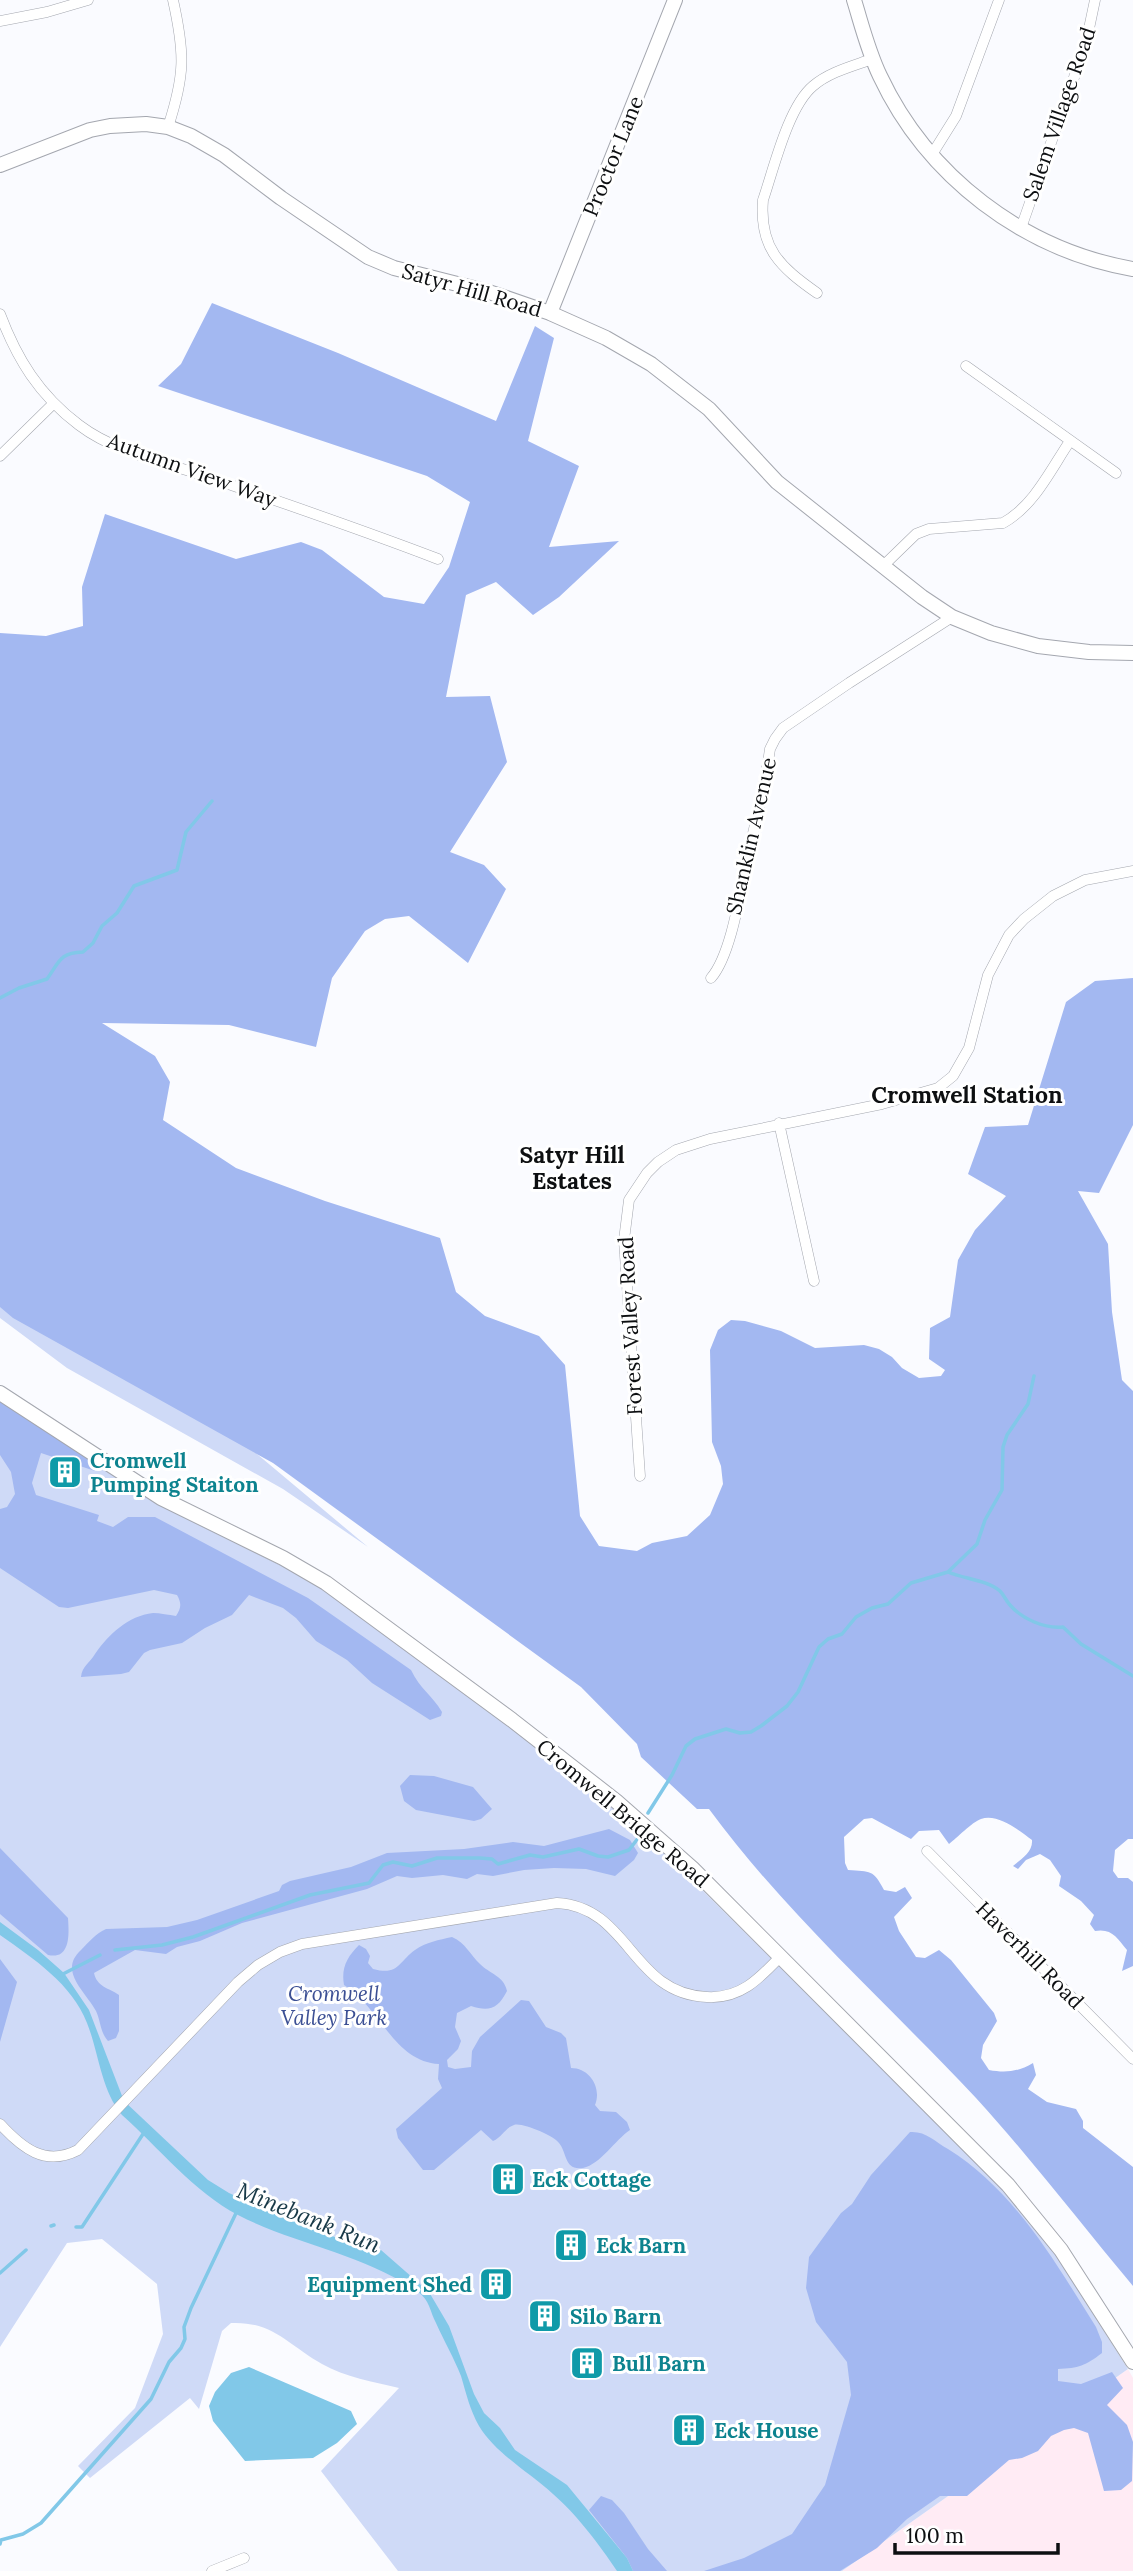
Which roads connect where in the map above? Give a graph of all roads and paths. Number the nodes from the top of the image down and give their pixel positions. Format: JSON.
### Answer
{"nodes":[{"id":1,"x":88,"y":0,"type":"edge"},
{"id":2,"x":173,"y":0,"type":"edge"},
{"id":3,"x":675,"y":0,"type":"edge"},
{"id":4,"x":854,"y":0,"type":"edge"},
{"id":5,"x":999,"y":0,"type":"edge"},
{"id":6,"x":1095,"y":0,"type":"edge"},
{"id":7,"x":0,"y":21,"type":"edge"},
{"id":8,"x":872,"y":59,"type":"junction"},
{"id":9,"x":168,"y":127,"type":"junction"},
{"id":10,"x":932,"y":156,"type":"junction"},
{"id":11,"x":0,"y":165,"type":"edge"},
{"id":12,"x":1021,"y":228,"type":"junction"},
{"id":13,"x":1133,"y":270,"type":"edge"},
{"id":14,"x":817,"y":293,"type":"dead end"},
{"id":15,"x":550,"y":313,"type":"junction"},
{"id":16,"x":0,"y":314,"type":"edge"},
{"id":17,"x":967,"y":366,"type":"dead end"},
{"id":18,"x":53,"y":404,"type":"junction"},
{"id":19,"x":1070,"y":441,"type":"junction"},
{"id":20,"x":0,"y":456,"type":"edge"},
{"id":21,"x":1116,"y":473,"type":"dead end"},
{"id":22,"x":438,"y":559,"type":"dead end"},
{"id":23,"x":883,"y":566,"type":"junction"},
{"id":24,"x":953,"y":617,"type":"junction"},
{"id":25,"x":1133,"y":653,"type":"edge"},
{"id":26,"x":1133,"y":871,"type":"edge"},
{"id":27,"x":711,"y":978,"type":"dead end"},
{"id":28,"x":779,"y":1123,"type":"junction"},
{"id":29,"x":814,"y":1281,"type":"dead end"},
{"id":30,"x":0,"y":1393,"type":"edge"},
{"id":31,"x":639,"y":1476,"type":"dead end"},
{"id":32,"x":928,"y":1851,"type":"dead end"},
{"id":33,"x":780,"y":1957,"type":"junction"},
{"id":34,"x":1133,"y":2059,"type":"edge"},
{"id":35,"x":0,"y":2124,"type":"edge"},
{"id":36,"x":1133,"y":2362,"type":"edge"},
{"id":37,"x":244,"y":2558,"type":"dead end"},
{"id":38,"x":212,"y":2571,"type":"edge"}],
"edges":[{"from":1,"to":7,"type":"street"},
{"from":2,"to":9,"type":"street"},
{"from":3,"to":15,"type":"street","name":"Proctor Lane"},
{"from":4,"to":8,"type":"street"},
{"from":5,"to":10,"type":"street"},
{"from":6,"to":12,"type":"street","name":"Salem Village Road"},
{"from":8,"to":10,"type":"street"},
{"from":8,"to":14,"type":"street"},
{"from":9,"to":11,"type":"street","name":"Satyr Hill Road"},
{"from":9,"to":15,"type":"street","name":"Satyr Hill Road"},
{"from":10,"to":12,"type":"street"},
{"from":12,"to":13,"type":"street"},
{"from":15,"to":23,"type":"street","name":"Satyr Hill Road"},
{"from":16,"to":18,"type":"street","name":"Autumn View Way"},
{"from":17,"to":19,"type":"street"},
{"from":18,"to":20,"type":"street"},
{"from":18,"to":22,"type":"street","name":"Autumn View Way"},
{"from":19,"to":21,"type":"street"},
{"from":19,"to":23,"type":"street"},
{"from":23,"to":24,"type":"street","name":"Satyr Hill Road"},
{"from":24,"to":25,"type":"street","name":"Satyr Hill Road"},
{"from":24,"to":27,"type":"street","name":"Shanklin Avenue"},
{"from":26,"to":28,"type":"street","name":"Forest Valley Road"},
{"from":28,"to":29,"type":"street"},
{"from":28,"to":31,"type":"street","name":"Forest Valley Road"},
{"from":30,"to":33,"type":"street","name":"Cromwell Bridge Road"},
{"from":32,"to":34,"type":"street","name":"Haverhill Road"},
{"from":33,"to":35,"type":"street"},
{"from":33,"to":36,"type":"street","name":"Cromwell Bridge Road"},
{"from":37,"to":38,"type":"street"}]}
